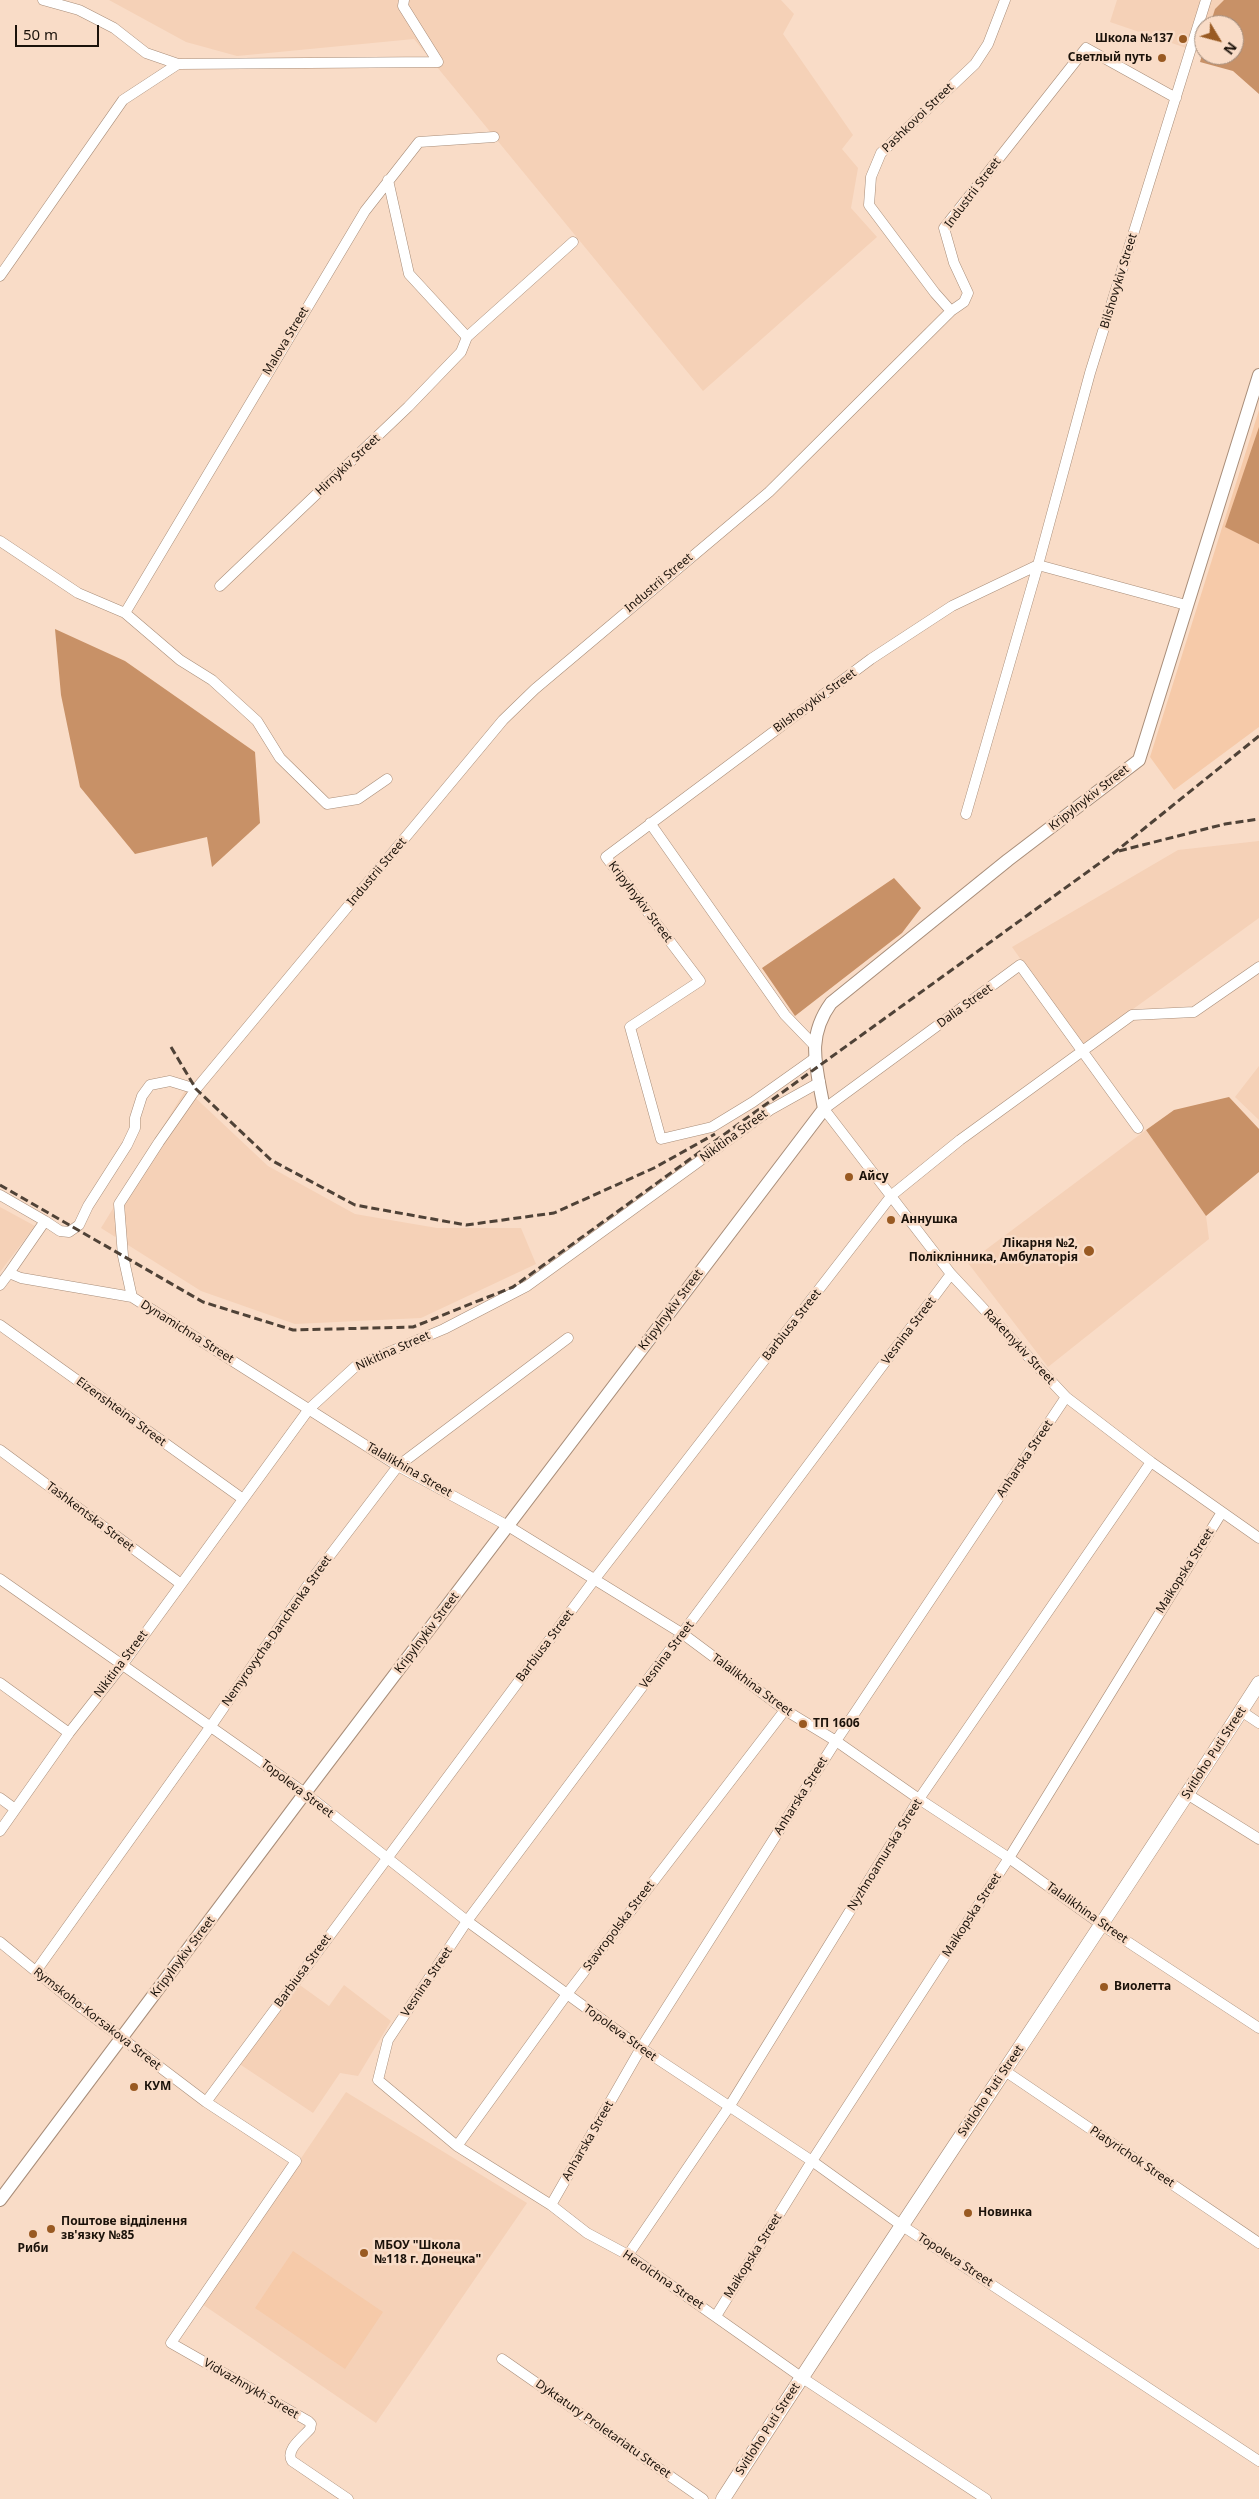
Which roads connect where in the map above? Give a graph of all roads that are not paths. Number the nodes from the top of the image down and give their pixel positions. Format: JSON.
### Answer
{"nodes":[{"id":1,"x":43,"y":0,"type":"edge"},
{"id":2,"x":404,"y":0,"type":"edge"},
{"id":3,"x":1005,"y":0,"type":"edge"},
{"id":4,"x":1206,"y":0,"type":"edge"},
{"id":5,"x":178,"y":64,"type":"junction"},
{"id":6,"x":1176,"y":98,"type":"junction"},
{"id":7,"x":494,"y":137,"type":"dead end"},
{"id":8,"x":388,"y":180,"type":"junction"},
{"id":9,"x":573,"y":242,"type":"dead end"},
{"id":10,"x":0,"y":276,"type":"edge"},
{"id":11,"x":952,"y":311,"type":"junction"},
{"id":12,"x":467,"y":337,"type":"junction"},
{"id":13,"x":1259,"y":375,"type":"edge"},
{"id":14,"x":0,"y":541,"type":"edge"},
{"id":15,"x":1038,"y":565,"type":"junction"},
{"id":16,"x":220,"y":586,"type":"dead end"},
{"id":17,"x":1186,"y":605,"type":"junction"},
{"id":18,"x":125,"y":613,"type":"junction"},
{"id":19,"x":387,"y":779,"type":"dead end"},
{"id":20,"x":966,"y":814,"type":"dead end"},
{"id":21,"x":650,"y":823,"type":"junction"},
{"id":22,"x":606,"y":857,"type":"joint"},
{"id":23,"x":1259,"y":967,"type":"edge"},
{"id":24,"x":813,"y":1044,"type":"junction"},
{"id":25,"x":1082,"y":1050,"type":"junction"},
{"id":26,"x":815,"y":1058,"type":"junction"},
{"id":27,"x":820,"y":1082,"type":"junction"},
{"id":28,"x":196,"y":1089,"type":"junction"},
{"id":29,"x":824,"y":1109,"type":"junction"},
{"id":30,"x":1138,"y":1128,"type":"dead end"},
{"id":31,"x":0,"y":1194,"type":"edge"},
{"id":32,"x":892,"y":1195,"type":"junction"},
{"id":33,"x":45,"y":1221,"type":"junction"},
{"id":34,"x":9,"y":1273,"type":"junction"},
{"id":35,"x":951,"y":1274,"type":"junction"},
{"id":36,"x":0,"y":1285,"type":"edge"},
{"id":37,"x":132,"y":1297,"type":"junction"},
{"id":38,"x":0,"y":1325,"type":"edge"},
{"id":39,"x":568,"y":1338,"type":"dead end"},
{"id":40,"x":1066,"y":1397,"type":"junction"},
{"id":41,"x":309,"y":1409,"type":"junction"},
{"id":42,"x":0,"y":1450,"type":"edge"},
{"id":43,"x":1151,"y":1462,"type":"junction"},
{"id":44,"x":398,"y":1466,"type":"junction"},
{"id":45,"x":243,"y":1499,"type":"junction"},
{"id":46,"x":1222,"y":1512,"type":"junction"},
{"id":47,"x":508,"y":1526,"type":"junction"},
{"id":48,"x":1259,"y":1538,"type":"edge"},
{"id":49,"x":0,"y":1579,"type":"edge"},
{"id":50,"x":594,"y":1580,"type":"junction"},
{"id":51,"x":181,"y":1584,"type":"junction"},
{"id":52,"x":683,"y":1634,"type":"junction"},
{"id":53,"x":122,"y":1664,"type":"junction"},
{"id":54,"x":0,"y":1683,"type":"edge"},
{"id":55,"x":1259,"y":1683,"type":"edge"},
{"id":56,"x":785,"y":1710,"type":"junction"},
{"id":57,"x":1241,"y":1711,"type":"junction"},
{"id":58,"x":1259,"y":1723,"type":"edge"},
{"id":59,"x":211,"y":1726,"type":"junction"},
{"id":60,"x":69,"y":1733,"type":"junction"},
{"id":61,"x":836,"y":1741,"type":"junction"},
{"id":62,"x":305,"y":1793,"type":"junction"},
{"id":63,"x":1187,"y":1794,"type":"junction"},
{"id":64,"x":0,"y":1798,"type":"edge"},
{"id":65,"x":919,"y":1799,"type":"junction"},
{"id":66,"x":16,"y":1809,"type":"junction"},
{"id":67,"x":0,"y":1831,"type":"edge"},
{"id":68,"x":1259,"y":1839,"type":"edge"},
{"id":69,"x":386,"y":1858,"type":"junction"},
{"id":70,"x":1009,"y":1858,"type":"junction"},
{"id":71,"x":468,"y":1921,"type":"junction"},
{"id":72,"x":1102,"y":1925,"type":"junction"},
{"id":73,"x":0,"y":1942,"type":"edge"},
{"id":74,"x":36,"y":1971,"type":"junction"},
{"id":75,"x":567,"y":1994,"type":"junction"},
{"id":76,"x":1259,"y":2028,"type":"edge"},
{"id":77,"x":122,"y":2039,"type":"junction"},
{"id":78,"x":388,"y":2040,"type":"joint"},
{"id":79,"x":641,"y":2048,"type":"junction"},
{"id":80,"x":1005,"y":2070,"type":"junction"},
{"id":81,"x":206,"y":2102,"type":"junction"},
{"id":82,"x":729,"y":2107,"type":"junction"},
{"id":83,"x":457,"y":2146,"type":"junction"},
{"id":84,"x":812,"y":2161,"type":"junction"},
{"id":85,"x":0,"y":2200,"type":"edge"},
{"id":86,"x":551,"y":2205,"type":"junction"},
{"id":87,"x":901,"y":2225,"type":"junction"},
{"id":88,"x":1259,"y":2243,"type":"edge"},
{"id":89,"x":628,"y":2255,"type":"junction"},
{"id":90,"x":716,"y":2316,"type":"junction"},
{"id":91,"x":171,"y":2343,"type":"joint"},
{"id":92,"x":502,"y":2359,"type":"dead end"},
{"id":93,"x":801,"y":2377,"type":"junction"},
{"id":94,"x":1259,"y":2461,"type":"edge"},
{"id":95,"x":348,"y":2499,"type":"edge"},
{"id":96,"x":703,"y":2499,"type":"edge"},
{"id":97,"x":723,"y":2499,"type":"edge"},
{"id":98,"x":986,"y":2499,"type":"edge"}],
"edges":[{"from":1,"to":5,"type":"street"},
{"from":2,"to":5,"type":"street"},
{"from":3,"to":11,"type":"street","name":"Pashkovoi Street"},
{"from":4,"to":6,"type":"street","name":"Bilshovykiv Street"},
{"from":5,"to":10,"type":"street"},
{"from":6,"to":11,"type":"street","name":"Industrii Street"},
{"from":6,"to":15,"type":"street","name":"Bilshovykiv Street"},
{"from":7,"to":8,"type":"street","name":"Malova Street"},
{"from":8,"to":12,"type":"street"},
{"from":8,"to":18,"type":"street","name":"Malova Street"},
{"from":9,"to":12,"type":"street","name":"Hirnykiv Street"},
{"from":11,"to":28,"type":"street","name":"Industrii Street"},
{"from":12,"to":16,"type":"street","name":"Hirnykiv Street"},
{"from":13,"to":17,"type":"street","name":"Kripylnykiv Street"},
{"from":14,"to":18,"type":"street"},
{"from":15,"to":17,"type":"street"},
{"from":15,"to":20,"type":"street","name":"Bilshovykiv Street"},
{"from":15,"to":21,"type":"street","name":"Bilshovykiv Street"},
{"from":17,"to":24,"type":"street","name":"Kripylnykiv Street"},
{"from":18,"to":19,"type":"street"},
{"from":21,"to":22,"type":"street","name":"Bilshovykiv Street"},
{"from":21,"to":24,"type":"street"},
{"from":22,"to":26,"type":"street","name":"Kripylnykiv Street"},
{"from":23,"to":25,"type":"street"},
{"from":24,"to":26,"type":"street","name":"Kripylnykiv Street"},
{"from":25,"to":29,"type":"street","name":"Dalia Street"},
{"from":25,"to":30,"type":"street","name":"Dalia Street"},
{"from":25,"to":32,"type":"street"},
{"from":26,"to":27,"type":"street","name":"Kripylnykiv Street"},
{"from":27,"to":29,"type":"street","name":"Kripylnykiv Street"},
{"from":27,"to":41,"type":"street","name":"Nikitina Street"},
{"from":28,"to":33,"type":"street"},
{"from":28,"to":37,"type":"street","name":"Industrii Street"},
{"from":29,"to":32,"type":"street","name":"Raketnykiv Street"},
{"from":29,"to":47,"type":"street","name":"Kripylnykiv Street"},
{"from":31,"to":33,"type":"street"},
{"from":32,"to":35,"type":"street","name":"Raketnykiv Street"},
{"from":32,"to":50,"type":"street","name":"Barbiusa Street"},
{"from":33,"to":34,"type":"street"},
{"from":34,"to":36,"type":"street"},
{"from":34,"to":37,"type":"street","name":"Dynamichna Street"},
{"from":35,"to":40,"type":"street","name":"Raketnykiv Street"},
{"from":35,"to":52,"type":"street","name":"Vesnina Street"},
{"from":37,"to":41,"type":"street","name":"Dynamichna Street"},
{"from":38,"to":45,"type":"street","name":"Eizenshteina Street"},
{"from":39,"to":44,"type":"street","name":"Nemyrovycha-Danchenka Street"},
{"from":40,"to":43,"type":"street","name":"Raketnykiv Street"},
{"from":40,"to":61,"type":"street","name":"Anharska Street"},
{"from":41,"to":44,"type":"street","name":"Talalikhina Street"},
{"from":41,"to":45,"type":"street","name":"Nikitina Street"},
{"from":42,"to":51,"type":"street","name":"Tashkentska Street"},
{"from":43,"to":46,"type":"street","name":"Raketnykiv Street"},
{"from":43,"to":65,"type":"street","name":"Nyzhnoamurska Street"},
{"from":44,"to":47,"type":"street","name":"Talalikhina Street"},
{"from":44,"to":59,"type":"street","name":"Nemyrovycha-Danchenka Street"},
{"from":45,"to":51,"type":"street","name":"Nikitina Street"},
{"from":46,"to":48,"type":"street","name":"Raketnykiv Street"},
{"from":46,"to":70,"type":"street","name":"Maikopska Street"},
{"from":47,"to":50,"type":"street","name":"Talalikhina Street"},
{"from":47,"to":62,"type":"street","name":"Kripylnykiv Street"},
{"from":49,"to":53,"type":"street","name":"Topoleva Street"},
{"from":50,"to":52,"type":"street","name":"Talalikhina Street"},
{"from":50,"to":69,"type":"street","name":"Barbiusa Street"},
{"from":51,"to":53,"type":"street","name":"Nikitina Street"},
{"from":52,"to":56,"type":"street","name":"Talalikhina Street"},
{"from":52,"to":71,"type":"street","name":"Vesnina Street"},
{"from":53,"to":59,"type":"street","name":"Topoleva Street"},
{"from":53,"to":60,"type":"street","name":"Nikitina Street"},
{"from":54,"to":60,"type":"street"},
{"from":55,"to":57,"type":"main road","name":"Svitloho Puti Street"},
{"from":56,"to":61,"type":"street","name":"Talalikhina Street"},
{"from":56,"to":75,"type":"street","name":"Stavropolska Street"},
{"from":57,"to":58,"type":"street"},
{"from":57,"to":63,"type":"main road","name":"Svitloho Puti Street"},
{"from":59,"to":62,"type":"street","name":"Topoleva Street"},
{"from":59,"to":74,"type":"street","name":"Nemyrovycha-Danchenka Street"},
{"from":60,"to":66,"type":"street","name":"Nikitina Street"},
{"from":61,"to":65,"type":"street","name":"Talalikhina Street"},
{"from":61,"to":79,"type":"street","name":"Anharska Street"},
{"from":62,"to":69,"type":"street","name":"Topoleva Street"},
{"from":62,"to":77,"type":"street","name":"Kripylnykiv Street"},
{"from":63,"to":68,"type":"street"},
{"from":63,"to":72,"type":"main road","name":"Svitloho Puti Street"},
{"from":64,"to":66,"type":"street"},
{"from":65,"to":70,"type":"street","name":"Talalikhina Street"},
{"from":65,"to":82,"type":"street","name":"Nyzhnoamurska Street"},
{"from":66,"to":67,"type":"street","name":"Nikitina Street"},
{"from":69,"to":71,"type":"street","name":"Topoleva Street"},
{"from":69,"to":81,"type":"street","name":"Barbiusa Street"},
{"from":70,"to":72,"type":"street","name":"Talalikhina Street"},
{"from":70,"to":84,"type":"street","name":"Maikopska Street"},
{"from":71,"to":75,"type":"street","name":"Topoleva Street"},
{"from":71,"to":78,"type":"street","name":"Vesnina Street"},
{"from":72,"to":76,"type":"street","name":"Talalikhina Street"},
{"from":72,"to":80,"type":"main road","name":"Svitloho Puti Street"},
{"from":73,"to":74,"type":"street","name":"Rymskoho-Korsakova Street"},
{"from":74,"to":77,"type":"street","name":"Rymskoho-Korsakova Street"},
{"from":75,"to":79,"type":"street","name":"Topoleva Street"},
{"from":75,"to":83,"type":"street","name":"Stavropolska Street"},
{"from":77,"to":81,"type":"street","name":"Rymskoho-Korsakova Street"},
{"from":77,"to":85,"type":"street","name":"Kripylnykiv Street"},
{"from":78,"to":83,"type":"street","name":"Heroichna Street"},
{"from":79,"to":82,"type":"street","name":"Topoleva Street"},
{"from":79,"to":86,"type":"street","name":"Anharska Street"},
{"from":80,"to":87,"type":"main road","name":"Svitloho Puti Street"},
{"from":80,"to":88,"type":"street","name":"Piatyrichok Street"},
{"from":81,"to":91,"type":"street","name":"Rymskoho-Korsakova Street"},
{"from":82,"to":84,"type":"street","name":"Topoleva Street"},
{"from":82,"to":89,"type":"street","name":"Nyzhnoamurska Street"},
{"from":83,"to":86,"type":"street","name":"Heroichna Street"},
{"from":84,"to":87,"type":"street","name":"Topoleva Street"},
{"from":84,"to":90,"type":"street","name":"Maikopska Street"},
{"from":86,"to":89,"type":"street","name":"Heroichna Street"},
{"from":87,"to":93,"type":"main road","name":"Svitloho Puti Street"},
{"from":87,"to":94,"type":"street","name":"Topoleva Street"},
{"from":89,"to":90,"type":"street","name":"Heroichna Street"},
{"from":90,"to":93,"type":"street","name":"Heroichna Street"},
{"from":91,"to":95,"type":"street","name":"Vidvazhnykh Street"},
{"from":92,"to":96,"type":"street","name":"Dyktatury Proletariatu Street"},
{"from":93,"to":97,"type":"main road","name":"Svitloho Puti Street"},
{"from":93,"to":98,"type":"street","name":"Heroichna Street"}]}
